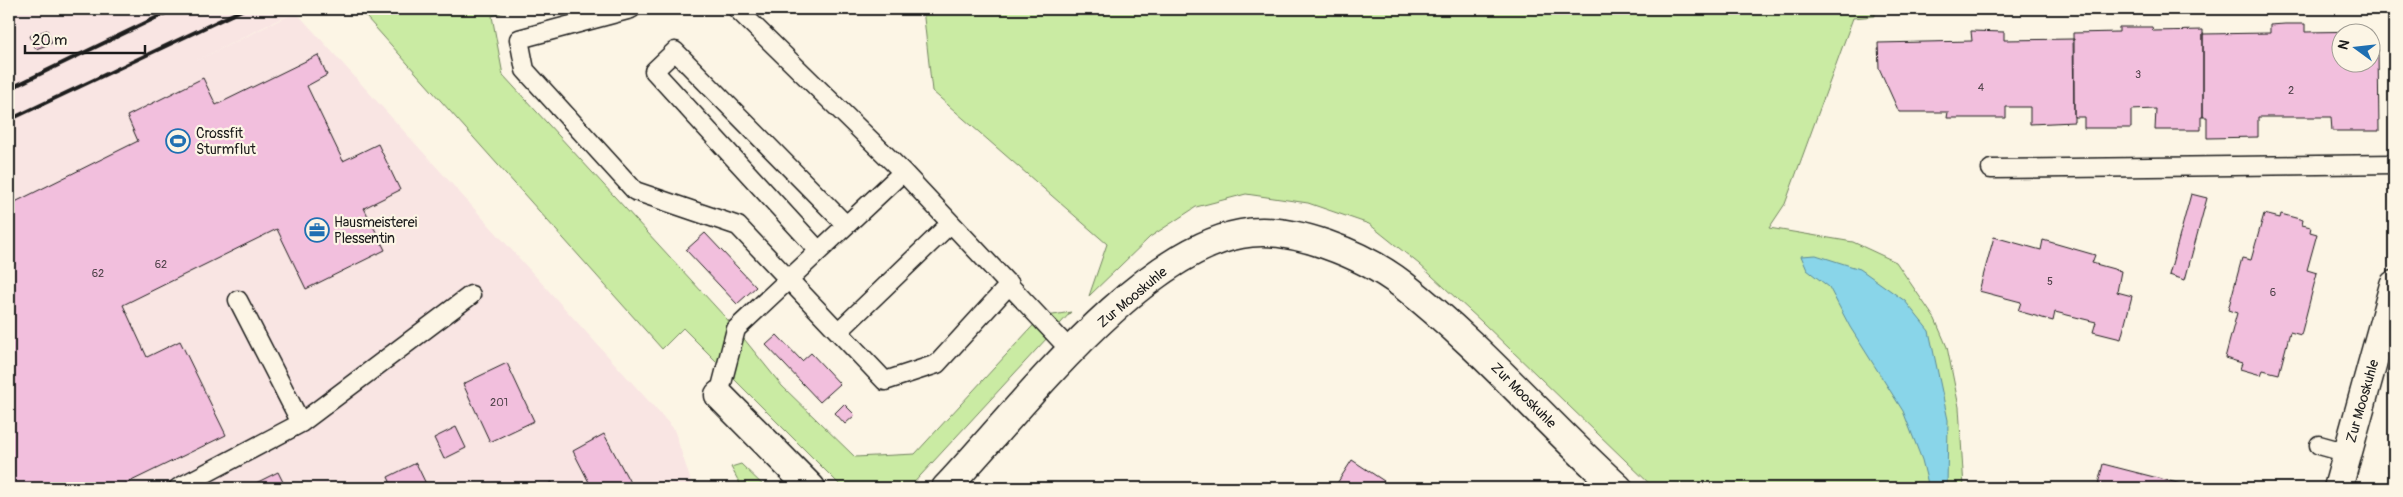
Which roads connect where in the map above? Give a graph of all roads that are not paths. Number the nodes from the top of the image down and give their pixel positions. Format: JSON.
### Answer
{"nodes":[{"id":1,"x":631,"y":9,"type":"edge"},
{"id":2,"x":737,"y":9,"type":"edge"},
{"id":3,"x":2394,"y":164,"type":"edge"},
{"id":4,"x":1991,"y":169,"type":"dead end"},
{"id":5,"x":903,"y":172,"type":"junction"},
{"id":6,"x":951,"y":223,"type":"junction"},
{"id":7,"x":846,"y":225,"type":"junction"},
{"id":8,"x":819,"y":251,"type":"junction"},
{"id":9,"x":790,"y":279,"type":"junction"},
{"id":10,"x":1010,"y":284,"type":"junction"},
{"id":11,"x":2394,"y":285,"type":"edge"},
{"id":12,"x":472,"y":295,"type":"dead end"},
{"id":13,"x":238,"y":300,"type":"dead end"},
{"id":14,"x":839,"y":332,"type":"junction"},
{"id":15,"x":1071,"y":351,"type":"junction"},
{"id":16,"x":719,"y":395,"type":"joint"},
{"id":17,"x":301,"y":423,"type":"junction"},
{"id":18,"x":2319,"y":445,"type":"dead end"},
{"id":19,"x":2348,"y":453,"type":"junction"},
{"id":20,"x":1614,"y":487,"type":"edge"},
{"id":21,"x":178,"y":488,"type":"edge"},
{"id":22,"x":811,"y":488,"type":"edge"},
{"id":23,"x":946,"y":488,"type":"edge"},
{"id":24,"x":2338,"y":488,"type":"edge"}],
"edges":[{"from":1,"to":9,"type":"lane"},
{"from":2,"to":5,"type":"lane"},
{"from":3,"to":4,"type":"lane"},
{"from":5,"to":6,"type":"lane"},
{"from":5,"to":7,"type":"lane"},
{"from":6,"to":10,"type":"lane"},
{"from":6,"to":14,"type":"lane"},
{"from":7,"to":8,"type":"lane"},
{"from":7,"to":8,"type":"lane"},
{"from":8,"to":9,"type":"lane"},
{"from":9,"to":14,"type":"lane"},
{"from":9,"to":16,"type":"lane"},
{"from":10,"to":14,"type":"lane"},
{"from":10,"to":15,"type":"lane"},
{"from":11,"to":19,"type":"street","name":"Zur Mooskuhle"},
{"from":12,"to":17,"type":"lane"},
{"from":13,"to":17,"type":"lane"},
{"from":15,"to":20,"type":"street","name":"Zur Mooskuhle"},
{"from":15,"to":23,"type":"street","name":"Zur Mooskuhle"},
{"from":16,"to":22,"type":"street"},
{"from":17,"to":21,"type":"lane"},
{"from":18,"to":19,"type":"lane"},
{"from":19,"to":24,"type":"street","name":"Zur Mooskuhle"}]}
